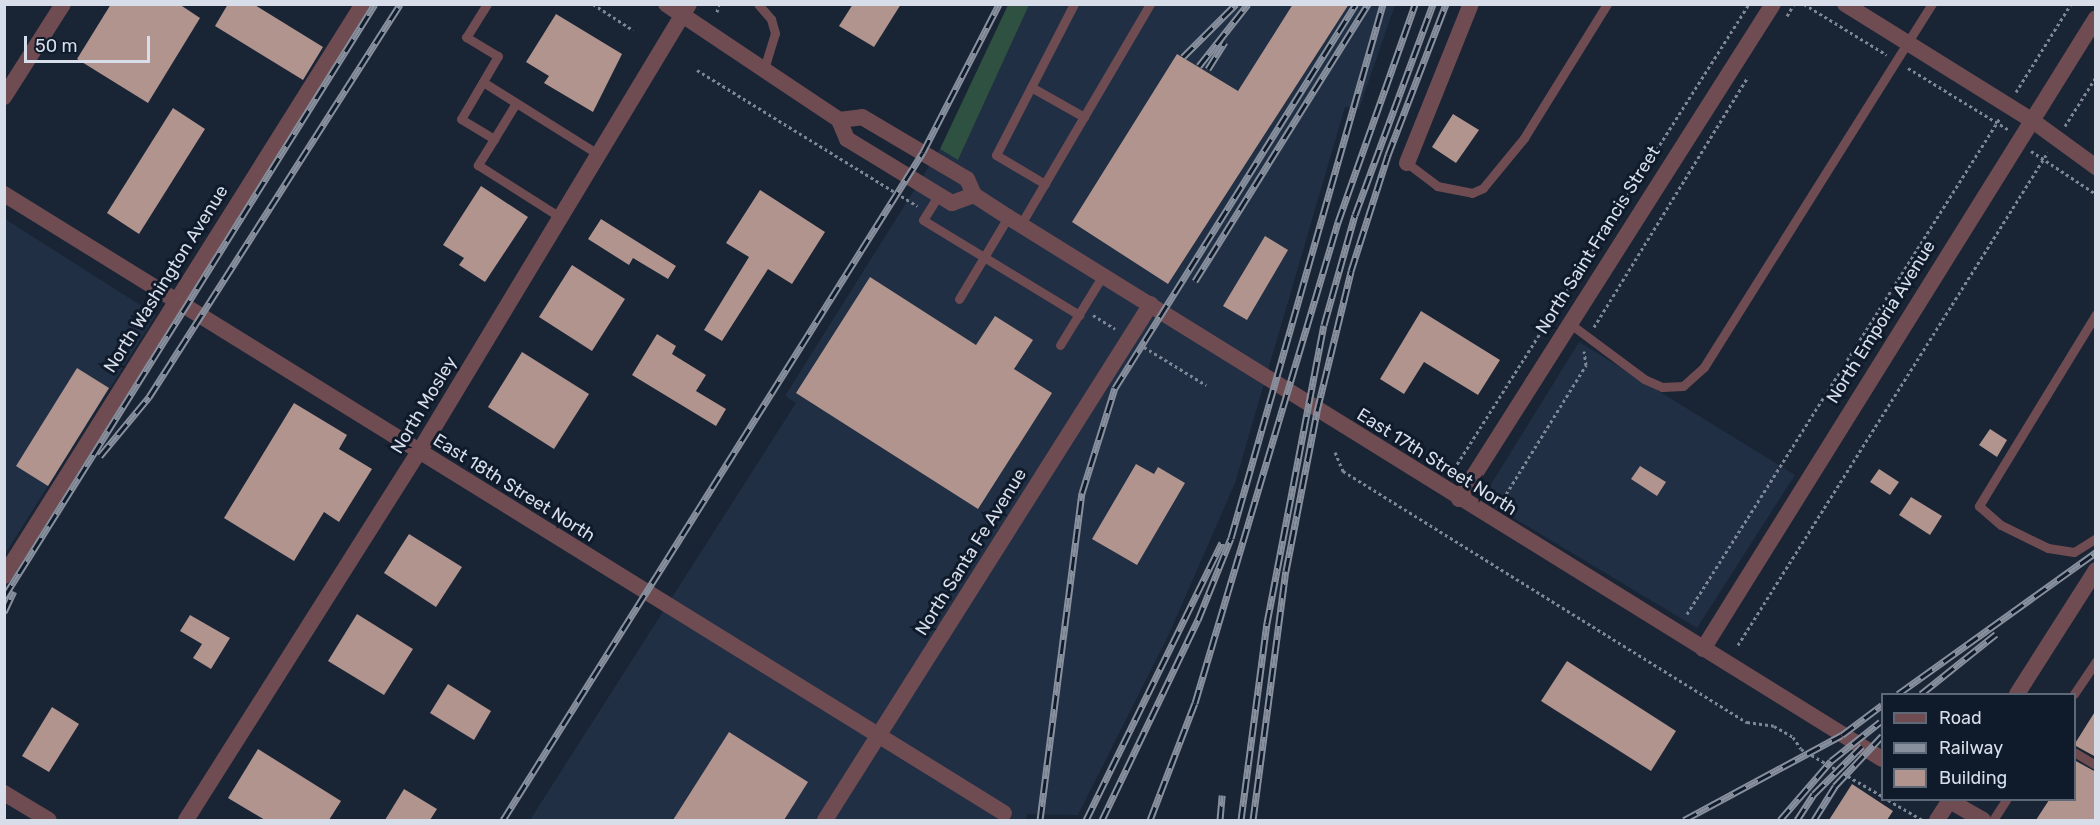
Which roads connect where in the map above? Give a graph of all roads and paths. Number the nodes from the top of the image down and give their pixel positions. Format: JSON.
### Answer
{"nodes":[{"id":1,"x":63,"y":4,"type":"edge"},
{"id":2,"x":363,"y":4,"type":"edge"},
{"id":3,"x":487,"y":4,"type":"edge"},
{"id":4,"x":593,"y":4,"type":"edge"},
{"id":5,"x":666,"y":4,"type":"edge"},
{"id":6,"x":719,"y":4,"type":"edge"},
{"id":7,"x":758,"y":4,"type":"edge"},
{"id":8,"x":1074,"y":4,"type":"edge"},
{"id":9,"x":1150,"y":4,"type":"edge"},
{"id":10,"x":1471,"y":4,"type":"edge"},
{"id":11,"x":1607,"y":4,"type":"edge"},
{"id":12,"x":1749,"y":4,"type":"edge"},
{"id":13,"x":1773,"y":4,"type":"edge"},
{"id":14,"x":1794,"y":4,"type":"edge"},
{"id":15,"x":1804,"y":4,"type":"edge"},
{"id":16,"x":1845,"y":4,"type":"edge"},
{"id":17,"x":1932,"y":4,"type":"edge"},
{"id":18,"x":2071,"y":4,"type":"edge"},
{"id":19,"x":685,"y":10,"type":"edge"},
{"id":20,"x":717,"y":12,"type":"dead end"},
{"id":21,"x":2096,"y":18,"type":"edge"},
{"id":22,"x":1782,"y":24,"type":"dead end"},
{"id":23,"x":633,"y":30,"type":"dead end"},
{"id":24,"x":1908,"y":43,"type":"junction"},
{"id":25,"x":1896,"y":61,"type":"junction"},
{"id":26,"x":765,"y":66,"type":"junction"},
{"id":27,"x":1752,"y":72,"type":"dead end"},
{"id":28,"x":2096,"y":77,"type":"edge"},
{"id":29,"x":483,"y":82,"type":"junction"},
{"id":30,"x":1031,"y":87,"type":"junction"},
{"id":31,"x":4,"y":97,"type":"edge"},
{"id":32,"x":516,"y":103,"type":"junction"},
{"id":33,"x":2008,"y":105,"type":"junction"},
{"id":34,"x":1084,"y":117,"type":"junction"},
{"id":35,"x":2030,"y":118,"type":"junction"},
{"id":36,"x":840,"y":120,"type":"junction"},
{"id":37,"x":1997,"y":121,"type":"junction"},
{"id":38,"x":2018,"y":138,"type":"junction"},
{"id":39,"x":494,"y":139,"type":"junction"},
{"id":40,"x":2055,"y":141,"type":"junction"},
{"id":41,"x":598,"y":154,"type":"junction"},
{"id":42,"x":2042,"y":162,"type":"junction"},
{"id":43,"x":1407,"y":163,"type":"joint"},
{"id":44,"x":2096,"y":167,"type":"edge"},
{"id":45,"x":1045,"y":184,"type":"junction"},
{"id":46,"x":4,"y":194,"type":"edge"},
{"id":47,"x":2096,"y":194,"type":"edge"},
{"id":48,"x":974,"y":195,"type":"junction"},
{"id":49,"x":938,"y":196,"type":"junction"},
{"id":50,"x":560,"y":217,"type":"junction"},
{"id":51,"x":1015,"y":221,"type":"junction"},
{"id":52,"x":984,"y":257,"type":"junction"},
{"id":53,"x":1103,"y":275,"type":"junction"},
{"id":54,"x":958,"y":299,"type":"dead end"},
{"id":55,"x":175,"y":300,"type":"junction"},
{"id":56,"x":1151,"y":304,"type":"junction"},
{"id":57,"x":2096,"y":314,"type":"edge"},
{"id":58,"x":1079,"y":315,"type":"junction"},
{"id":59,"x":1569,"y":323,"type":"junction"},
{"id":60,"x":1589,"y":336,"type":"junction"},
{"id":61,"x":1060,"y":345,"type":"dead end"},
{"id":62,"x":419,"y":452,"type":"junction"},
{"id":63,"x":1335,"y":452,"type":"dead end"},
{"id":64,"x":1454,"y":469,"type":"dead end"},
{"id":65,"x":1459,"y":499,"type":"junction"},
{"id":66,"x":1503,"y":499,"type":"dead end"},
{"id":67,"x":2096,"y":538,"type":"edge"},
{"id":68,"x":2095,"y":574,"type":"edge"},
{"id":69,"x":4,"y":576,"type":"edge"},
{"id":70,"x":1687,"y":614,"type":"dead end"},
{"id":71,"x":1738,"y":645,"type":"dead end"},
{"id":72,"x":1703,"y":649,"type":"junction"},
{"id":73,"x":2096,"y":661,"type":"edge"},
{"id":74,"x":2018,"y":693,"type":"edge"},
{"id":75,"x":2075,"y":693,"type":"edge"},
{"id":76,"x":878,"y":736,"type":"junction"},
{"id":77,"x":2076,"y":753,"type":"edge"},
{"id":78,"x":1881,"y":758,"type":"edge"},
{"id":79,"x":2096,"y":765,"type":"edge"},
{"id":80,"x":4,"y":793,"type":"edge"},
{"id":81,"x":1881,"y":795,"type":"edge"},
{"id":82,"x":1890,"y":801,"type":"edge"},
{"id":83,"x":1948,"y":801,"type":"edge"},
{"id":84,"x":1951,"y":801,"type":"edge"},
{"id":85,"x":2005,"y":801,"type":"edge"},
{"id":86,"x":1005,"y":817,"type":"edge"},
{"id":87,"x":49,"y":820,"type":"edge"},
{"id":88,"x":186,"y":820,"type":"edge"},
{"id":89,"x":825,"y":820,"type":"edge"},
{"id":90,"x":1924,"y":820,"type":"edge"},
{"id":91,"x":1937,"y":820,"type":"edge"},
{"id":92,"x":1983,"y":820,"type":"edge"},
{"id":93,"x":1993,"y":820,"type":"edge"}],
"edges":[{"from":1,"to":31,"type":"street"},
{"from":2,"to":55,"type":"street","name":"North Washington Avenue"},
{"from":3,"to":29,"type":"lane"},
{"from":4,"to":23,"type":"path"},
{"from":5,"to":19,"type":"street"},
{"from":6,"to":20,"type":"path"},
{"from":7,"to":26,"type":"lane"},
{"from":8,"to":30,"type":"lane"},
{"from":9,"to":34,"type":"lane"},
{"from":10,"to":43,"type":"street"},
{"from":11,"to":43,"type":"lane"},
{"from":12,"to":64,"type":"path"},
{"from":13,"to":59,"type":"street","name":"North Saint Francis Street"},
{"from":14,"to":22,"type":"path"},
{"from":15,"to":25,"type":"path"},
{"from":16,"to":24,"type":"street"},
{"from":17,"to":24,"type":"lane"},
{"from":18,"to":33,"type":"path"},
{"from":19,"to":26,"type":"street"},
{"from":19,"to":41,"type":"street","name":"North Mosley"},
{"from":21,"to":35,"type":"street","name":"North Emporia Avenue"},
{"from":24,"to":25,"type":"lane"},
{"from":24,"to":33,"type":"street"},
{"from":25,"to":37,"type":"path"},
{"from":25,"to":60,"type":"lane"},
{"from":26,"to":36,"type":"street"},
{"from":27,"to":60,"type":"path"},
{"from":28,"to":40,"type":"path"},
{"from":29,"to":32,"type":"lane"},
{"from":29,"to":39,"type":"lane"},
{"from":30,"to":34,"type":"lane"},
{"from":30,"to":45,"type":"lane"},
{"from":32,"to":39,"type":"lane"},
{"from":32,"to":41,"type":"lane"},
{"from":33,"to":35,"type":"street"},
{"from":33,"to":37,"type":"path"},
{"from":34,"to":45,"type":"lane"},
{"from":35,"to":38,"type":"street","name":"North Emporia Avenue"},
{"from":35,"to":40,"type":"street"},
{"from":36,"to":48,"type":"street","name":"East 17th Street North"},
{"from":36,"to":49,"type":"street"},
{"from":37,"to":38,"type":"path"},
{"from":37,"to":70,"type":"path"},
{"from":38,"to":42,"type":"path"},
{"from":38,"to":72,"type":"street","name":"North Emporia Avenue"},
{"from":39,"to":50,"type":"lane"},
{"from":40,"to":42,"type":"path"},
{"from":40,"to":44,"type":"street"},
{"from":41,"to":50,"type":"street","name":"North Mosley"},
{"from":42,"to":47,"type":"path"},
{"from":42,"to":71,"type":"path"},
{"from":45,"to":51,"type":"lane"},
{"from":46,"to":55,"type":"street","name":"East 18th Street North"},
{"from":48,"to":49,"type":"street"},
{"from":48,"to":51,"type":"street","name":"East 17th Street North"},
{"from":49,"to":52,"type":"lane"},
{"from":50,"to":62,"type":"street","name":"North Mosley"},
{"from":51,"to":52,"type":"lane"},
{"from":51,"to":53,"type":"street","name":"East 17th Street North"},
{"from":52,"to":54,"type":"lane"},
{"from":52,"to":58,"type":"lane"},
{"from":53,"to":56,"type":"street","name":"East 17th Street North"},
{"from":53,"to":58,"type":"lane"},
{"from":55,"to":62,"type":"street","name":"East 18th Street North"},
{"from":55,"to":69,"type":"street","name":"North Washington Avenue"},
{"from":56,"to":65,"type":"street","name":"East 17th Street North"},
{"from":56,"to":76,"type":"street","name":"North Santa Fe Avenue"},
{"from":57,"to":67,"type":"lane"},
{"from":58,"to":61,"type":"lane"},
{"from":59,"to":60,"type":"lane"},
{"from":59,"to":65,"type":"street","name":"North Saint Francis Street"},
{"from":60,"to":66,"type":"path"},
{"from":62,"to":76,"type":"street","name":"East 18th Street North"},
{"from":62,"to":88,"type":"street","name":"North Mosley"},
{"from":63,"to":81,"type":"path"},
{"from":65,"to":72,"type":"street","name":"East 17th Street North"},
{"from":68,"to":74,"type":"street"},
{"from":72,"to":78,"type":"street","name":"East 17th Street North"},
{"from":73,"to":75,"type":"lane"},
{"from":76,"to":86,"type":"street","name":"East 18th Street North"},
{"from":76,"to":89,"type":"street","name":"North Santa Fe Avenue"},
{"from":77,"to":79,"type":"lane"},
{"from":80,"to":87,"type":"street"},
{"from":82,"to":90,"type":"path"},
{"from":83,"to":91,"type":"street"},
{"from":84,"to":92,"type":"street"},
{"from":85,"to":93,"type":"lane"}]}
